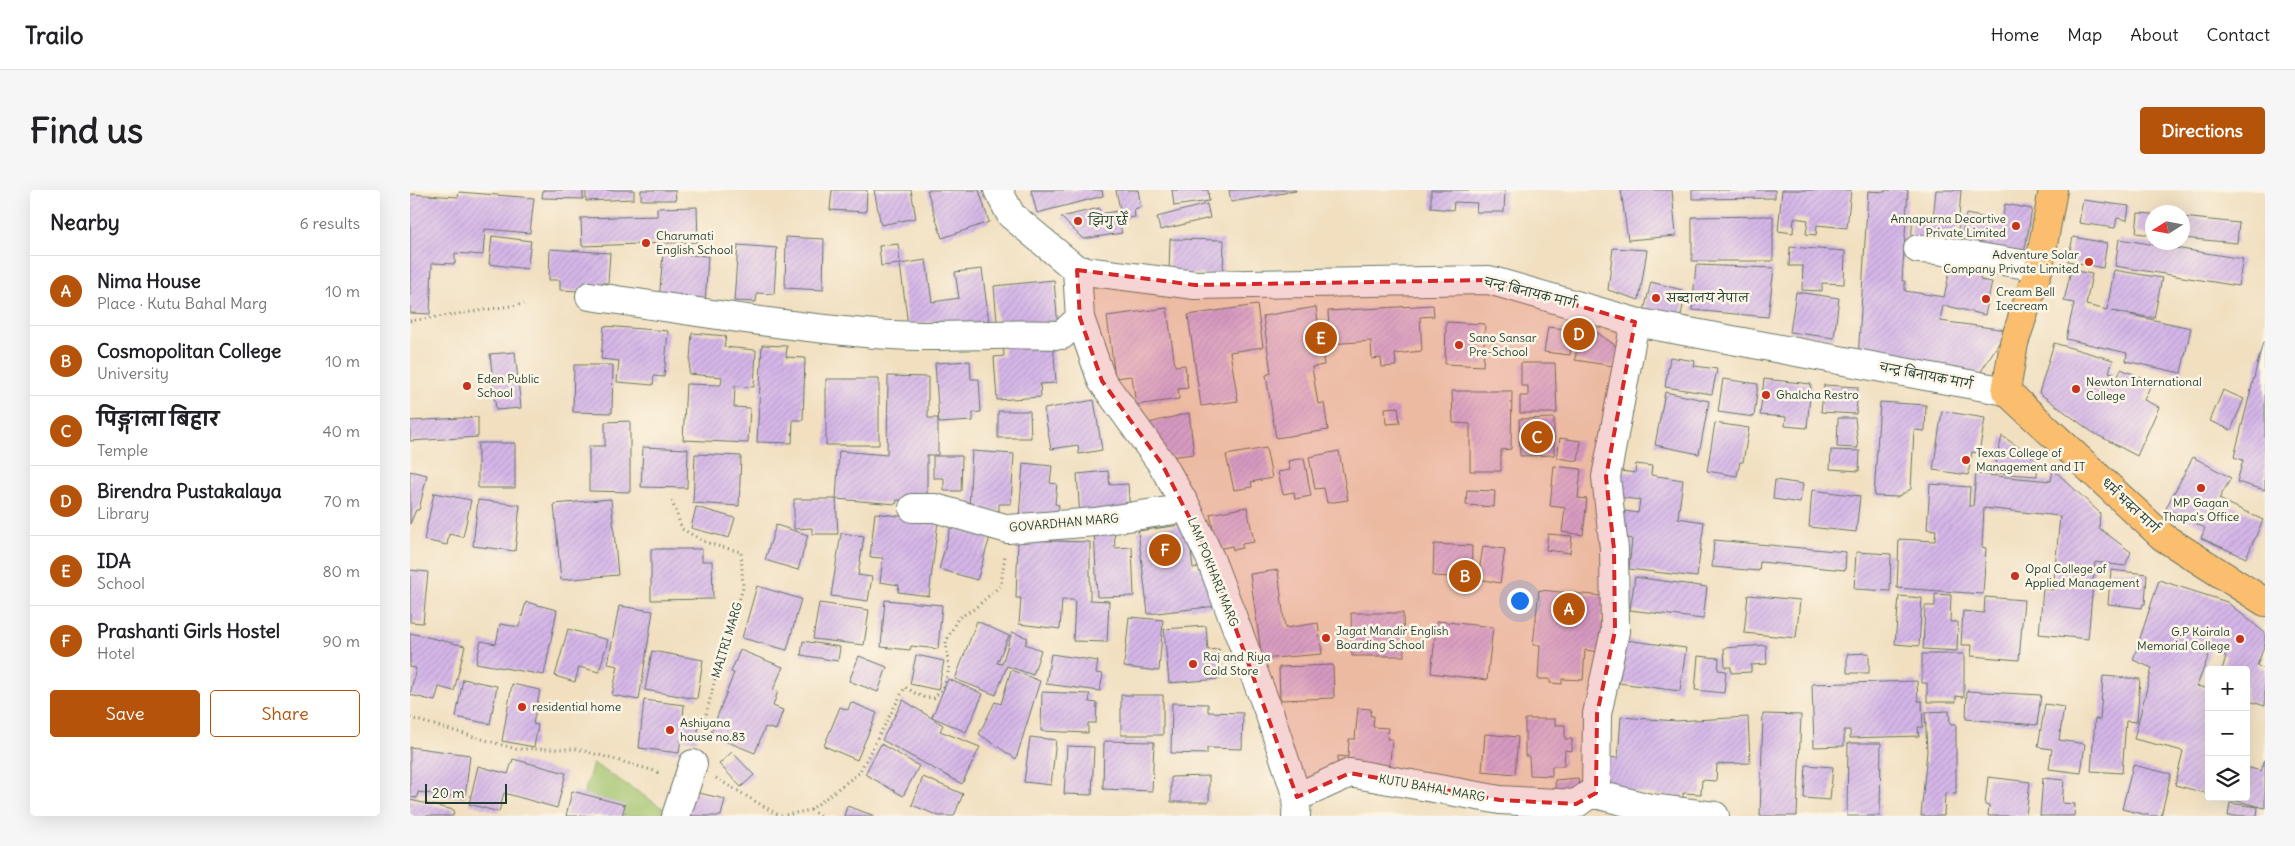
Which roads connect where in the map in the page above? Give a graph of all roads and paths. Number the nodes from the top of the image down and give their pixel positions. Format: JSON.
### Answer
{"nodes":[{"id":1,"x":998,"y":190,"type":"edge"},
{"id":2,"x":2053,"y":190,"type":"edge"},
{"id":3,"x":1918,"y":249,"type":"dead end"},
{"id":4,"x":2039,"y":267,"type":"junction"},
{"id":5,"x":1077,"y":270,"type":"junction"},
{"id":6,"x":590,"y":296,"type":"dead end"},
{"id":7,"x":524,"y":304,"type":"dead end"},
{"id":8,"x":1080,"y":318,"type":"junction"},
{"id":9,"x":410,"y":321,"type":"edge"},
{"id":10,"x":1635,"y":322,"type":"junction"},
{"id":11,"x":2006,"y":391,"type":"junction"},
{"id":12,"x":672,"y":501,"type":"dead end"},
{"id":13,"x":913,"y":508,"type":"dead end"},
{"id":14,"x":1187,"y":508,"type":"junction"},
{"id":15,"x":1008,"y":529,"type":"junction"},
{"id":16,"x":2265,"y":602,"type":"edge"},
{"id":17,"x":410,"y":718,"type":"edge"},
{"id":18,"x":693,"y":764,"type":"junction"},
{"id":19,"x":1591,"y":801,"type":"edge"},
{"id":20,"x":1297,"y":806,"type":"edge"},
{"id":21,"x":810,"y":810,"type":"junction"},
{"id":22,"x":676,"y":816,"type":"edge"},
{"id":23,"x":781,"y":816,"type":"edge"},
{"id":24,"x":820,"y":816,"type":"edge"},
{"id":25,"x":1715,"y":816,"type":"edge"}],
"edges":[{"from":1,"to":5,"type":"street"},
{"from":2,"to":4,"type":"main road"},
{"from":3,"to":4,"type":"street"},
{"from":4,"to":11,"type":"main road"},
{"from":5,"to":8,"type":"street"},
{"from":5,"to":10,"type":"street","name":"चन्द्र बिनायक मार्ग"},
{"from":6,"to":8,"type":"street"},
{"from":7,"to":9,"type":"path"},
{"from":8,"to":14,"type":"street","name":"LAM POKHARI MARG"},
{"from":10,"to":11,"type":"street","name":"चन्द्र बिनायक मार्ग"},
{"from":10,"to":19,"type":"street"},
{"from":11,"to":16,"type":"main road","name":"धर्म भक्त मार्ग"},
{"from":12,"to":18,"type":"path","name":"MAITRI MARG"},
{"from":13,"to":15,"type":"street","name":"GOVARDHAN MARG"},
{"from":14,"to":15,"type":"street","name":"GOVARDHAN MARG"},
{"from":14,"to":20,"type":"street","name":"LAM POKHARI MARG"},
{"from":15,"to":21,"type":"path"},
{"from":17,"to":18,"type":"path"},
{"from":18,"to":22,"type":"street"},
{"from":18,"to":23,"type":"path"},
{"from":19,"to":20,"type":"street","name":"KUTU BAHAL MARG"},
{"from":19,"to":25,"type":"street"},
{"from":21,"to":23,"type":"path"},
{"from":21,"to":24,"type":"path"}]}
